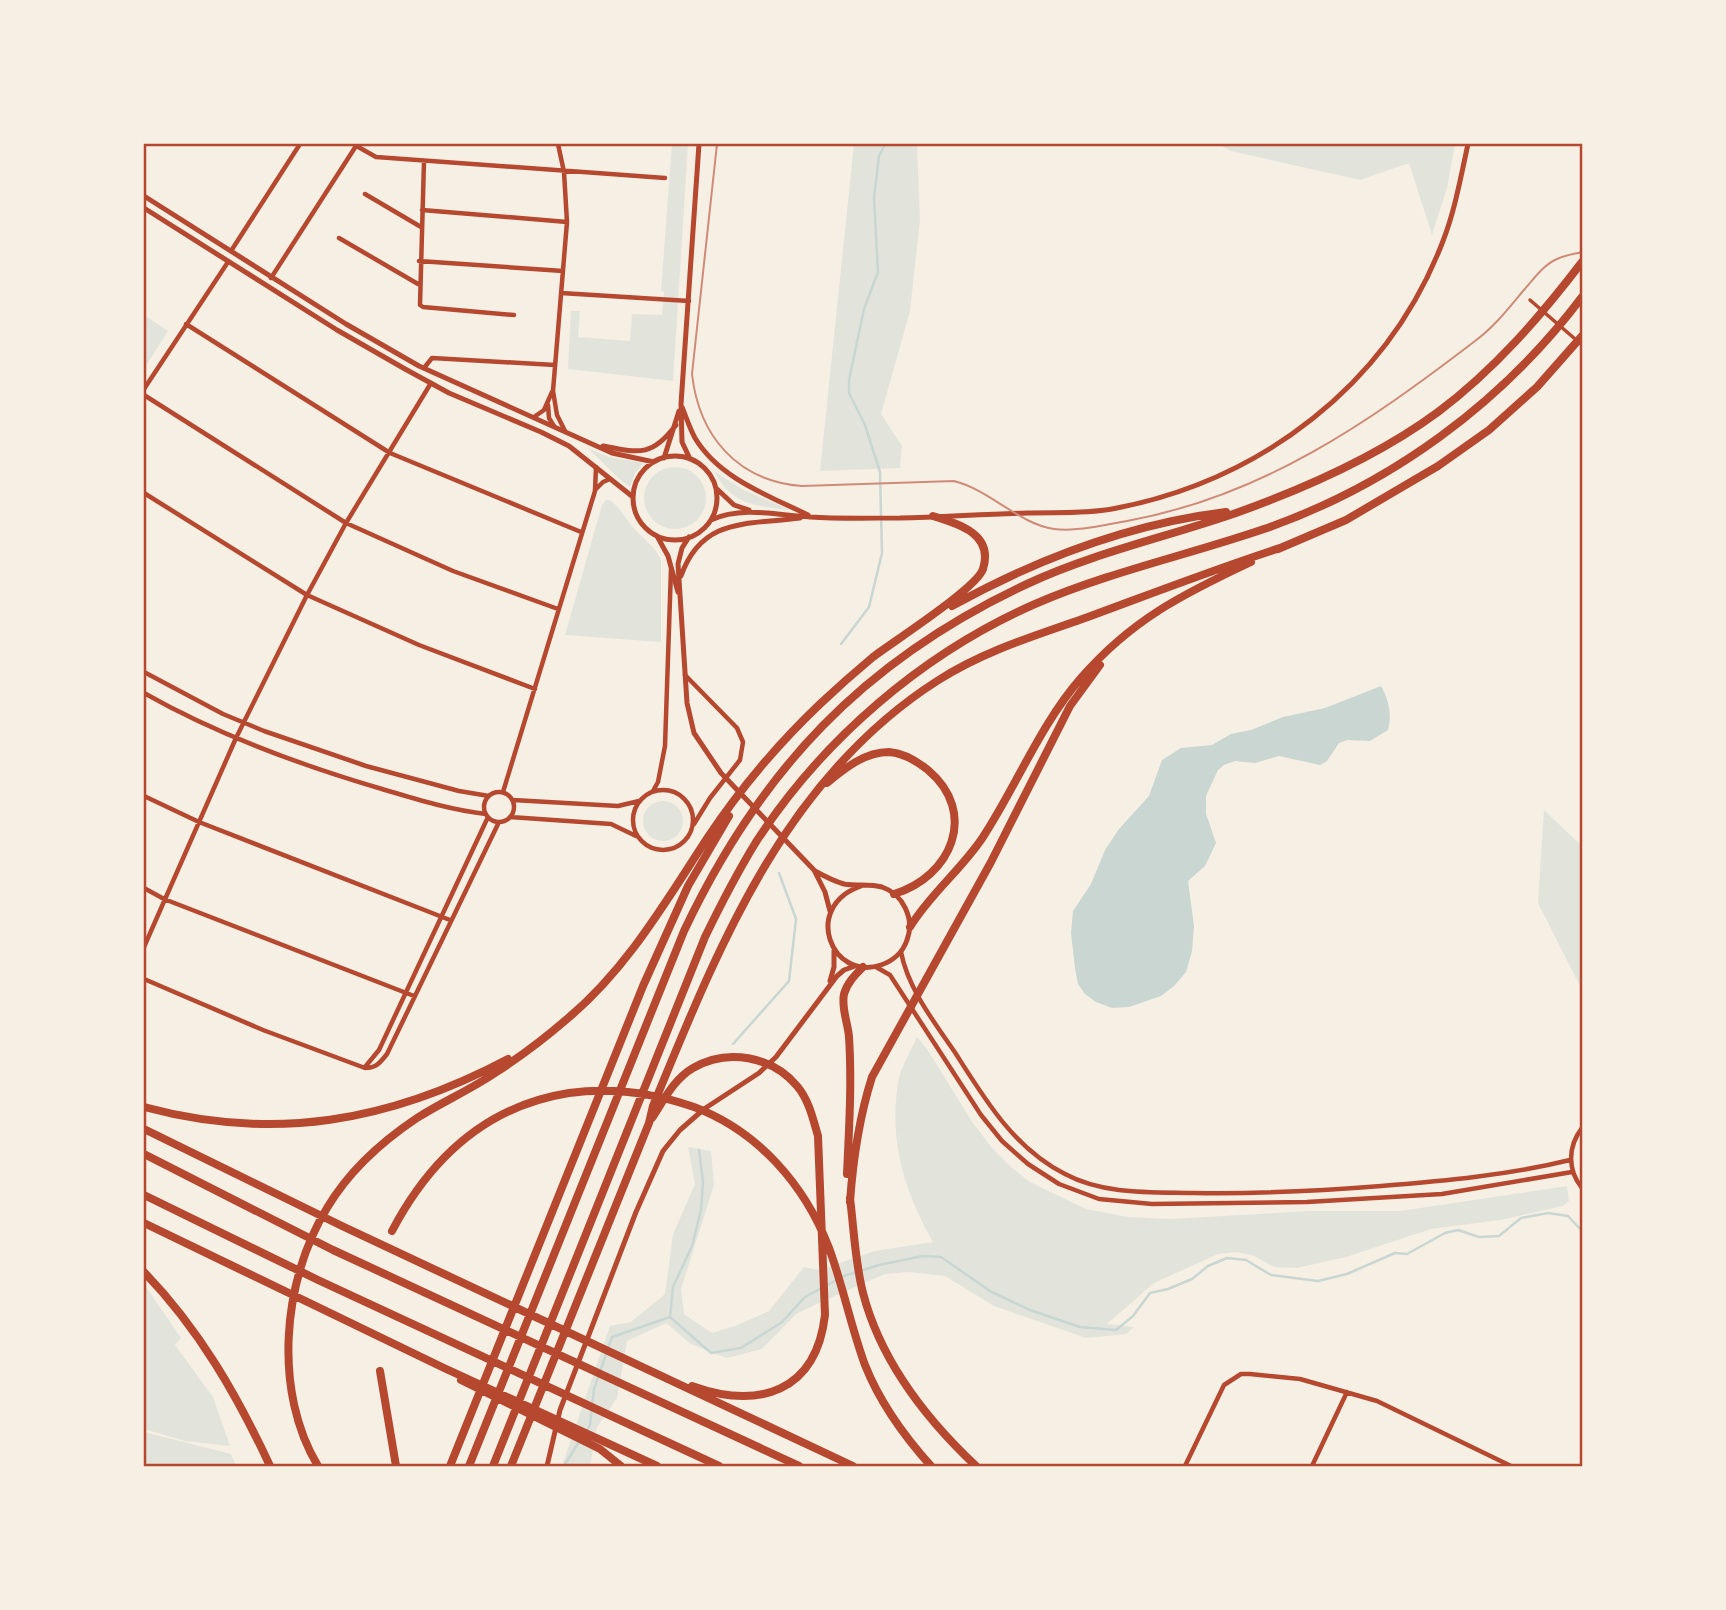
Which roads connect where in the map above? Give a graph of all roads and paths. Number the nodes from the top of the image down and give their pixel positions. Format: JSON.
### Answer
{"nodes":[{"id":1,"x":300,"y":144,"type":"edge"},
{"id":2,"x":354,"y":144,"type":"edge"},
{"id":3,"x":558,"y":144,"type":"edge"},
{"id":4,"x":699,"y":144,"type":"edge"},
{"id":5,"x":1468,"y":144,"type":"edge"},
{"id":6,"x":425,"y":161,"type":"junction"},
{"id":7,"x":564,"y":172,"type":"junction"},
{"id":8,"x":665,"y":178,"type":"dead end"},
{"id":9,"x":365,"y":194,"type":"dead end"},
{"id":10,"x":144,"y":196,"type":"edge"},
{"id":11,"x":144,"y":208,"type":"edge"},
{"id":12,"x":422,"y":210,"type":"junction"},
{"id":13,"x":567,"y":222,"type":"junction"},
{"id":14,"x":421,"y":227,"type":"junction"},
{"id":15,"x":195,"y":229,"type":"junction"},
{"id":16,"x":190,"y":238,"type":"junction"},
{"id":17,"x":339,"y":238,"type":"dead end"},
{"id":18,"x":231,"y":251,"type":"junction"},
{"id":19,"x":419,"y":261,"type":"junction"},
{"id":20,"x":228,"y":262,"type":"junction"},
{"id":21,"x":1583,"y":262,"type":"edge"},
{"id":22,"x":563,"y":271,"type":"junction"},
{"id":23,"x":271,"y":278,"type":"junction"},
{"id":24,"x":419,"y":285,"type":"junction"},
{"id":25,"x":561,"y":293,"type":"junction"},
{"id":26,"x":1583,"y":297,"type":"edge"},
{"id":27,"x":689,"y":300,"type":"junction"},
{"id":28,"x":1530,"y":300,"type":"dead end"},
{"id":29,"x":514,"y":314,"type":"dead end"},
{"id":30,"x":186,"y":324,"type":"junction"},
{"id":31,"x":1583,"y":336,"type":"edge"},
{"id":32,"x":1583,"y":345,"type":"edge"},
{"id":33,"x":555,"y":365,"type":"junction"},
{"id":34,"x":424,"y":368,"type":"junction"},
{"id":35,"x":431,"y":383,"type":"junction"},
{"id":36,"x":144,"y":389,"type":"edge"},
{"id":37,"x":552,"y":391,"type":"junction"},
{"id":38,"x":144,"y":395,"type":"edge"},
{"id":39,"x":548,"y":404,"type":"junction"},
{"id":40,"x":681,"y":404,"type":"junction"},
{"id":41,"x":534,"y":417,"type":"junction"},
{"id":42,"x":676,"y":425,"type":"junction"},
{"id":43,"x":554,"y":426,"type":"junction"},
{"id":44,"x":565,"y":430,"type":"junction"},
{"id":45,"x":598,"y":446,"type":"junction"},
{"id":46,"x":390,"y":453,"type":"junction"},
{"id":47,"x":664,"y":458,"type":"junction"},
{"id":48,"x":690,"y":459,"type":"junction"},
{"id":49,"x":654,"y":462,"type":"junction"},
{"id":50,"x":596,"y":467,"type":"junction"},
{"id":51,"x":611,"y":479,"type":"junction"},
{"id":52,"x":716,"y":487,"type":"junction"},
{"id":53,"x":595,"y":491,"type":"junction"},
{"id":54,"x":144,"y":493,"type":"edge"},
{"id":55,"x":633,"y":497,"type":"junction"},
{"id":56,"x":755,"y":512,"type":"junction"},
{"id":57,"x":1236,"y":513,"type":"junction"},
{"id":58,"x":933,"y":516,"type":"junction"},
{"id":59,"x":810,"y":517,"type":"junction"},
{"id":60,"x":711,"y":520,"type":"junction"},
{"id":61,"x":346,"y":523,"type":"junction"},
{"id":62,"x":581,"y":532,"type":"junction"},
{"id":63,"x":657,"y":536,"type":"junction"},
{"id":64,"x":690,"y":537,"type":"junction"},
{"id":65,"x":1283,"y":547,"type":"junction"},
{"id":66,"x":671,"y":564,"type":"junction"},
{"id":67,"x":680,"y":578,"type":"junction"},
{"id":68,"x":307,"y":595,"type":"junction"},
{"id":69,"x":680,"y":601,"type":"junction"},
{"id":70,"x":558,"y":609,"type":"junction"},
{"id":71,"x":919,"y":624,"type":"junction"},
{"id":72,"x":1119,"y":640,"type":"junction"},
{"id":73,"x":144,"y":672,"type":"edge"},
{"id":74,"x":684,"y":674,"type":"junction"},
{"id":75,"x":535,"y":689,"type":"junction"},
{"id":76,"x":144,"y":693,"type":"edge"},
{"id":77,"x":244,"y":723,"type":"junction"},
{"id":78,"x":236,"y":738,"type":"junction"},
{"id":79,"x":747,"y":787,"type":"junction"},
{"id":80,"x":653,"y":791,"type":"junction"},
{"id":81,"x":503,"y":792,"type":"junction"},
{"id":82,"x":817,"y":792,"type":"junction"},
{"id":83,"x":144,"y":796,"type":"edge"},
{"id":84,"x":489,"y":796,"type":"junction"},
{"id":85,"x":513,"y":800,"type":"junction"},
{"id":86,"x":639,"y":801,"type":"junction"},
{"id":87,"x":487,"y":816,"type":"junction"},
{"id":88,"x":510,"y":817,"type":"junction"},
{"id":89,"x":199,"y":822,"type":"junction"},
{"id":90,"x":499,"y":822,"type":"junction"},
{"id":91,"x":694,"y":825,"type":"junction"},
{"id":92,"x":637,"y":836,"type":"junction"},
{"id":93,"x":814,"y":870,"type":"junction"},
{"id":94,"x":861,"y":886,"type":"junction"},
{"id":95,"x":144,"y":888,"type":"edge"},
{"id":96,"x":894,"y":894,"type":"junction"},
{"id":97,"x":164,"y":899,"type":"junction"},
{"id":98,"x":830,"y":911,"type":"junction"},
{"id":99,"x":441,"y":917,"type":"junction"},
{"id":100,"x":450,"y":920,"type":"junction"},
{"id":101,"x":910,"y":927,"type":"junction"},
{"id":102,"x":144,"y":947,"type":"edge"},
{"id":103,"x":834,"y":950,"type":"junction"},
{"id":104,"x":901,"y":952,"type":"junction"},
{"id":105,"x":859,"y":967,"type":"junction"},
{"id":106,"x":876,"y":967,"type":"junction"},
{"id":107,"x":144,"y":979,"type":"edge"},
{"id":108,"x":825,"y":990,"type":"junction"},
{"id":109,"x":406,"y":993,"type":"junction"},
{"id":110,"x":414,"y":996,"type":"junction"},
{"id":111,"x":532,"y":1046,"type":"junction"},
{"id":112,"x":365,"y":1068,"type":"junction"},
{"id":113,"x":144,"y":1107,"type":"edge"},
{"id":114,"x":649,"y":1123,"type":"junction"},
{"id":115,"x":1583,"y":1128,"type":"edge"},
{"id":116,"x":144,"y":1129,"type":"edge"},
{"id":117,"x":144,"y":1154,"type":"edge"},
{"id":118,"x":1570,"y":1160,"type":"junction"},
{"id":119,"x":1572,"y":1172,"type":"junction"},
{"id":120,"x":1583,"y":1188,"type":"edge"},
{"id":121,"x":144,"y":1195,"type":"edge"},
{"id":122,"x":850,"y":1202,"type":"junction"},
{"id":123,"x":144,"y":1223,"type":"edge"},
{"id":124,"x":392,"y":1231,"type":"dead end"},
{"id":125,"x":144,"y":1272,"type":"edge"},
{"id":126,"x":444,"y":1368,"type":"junction"},
{"id":127,"x":380,"y":1371,"type":"dead end"},
{"id":128,"x":666,"y":1377,"type":"junction"},
{"id":129,"x":1347,"y":1392,"type":"junction"},
{"id":130,"x":270,"y":1466,"type":"edge"},
{"id":131,"x":318,"y":1466,"type":"edge"},
{"id":132,"x":396,"y":1466,"type":"edge"},
{"id":133,"x":450,"y":1466,"type":"edge"},
{"id":134,"x":469,"y":1466,"type":"edge"},
{"id":135,"x":492,"y":1466,"type":"edge"},
{"id":136,"x":512,"y":1466,"type":"edge"},
{"id":137,"x":548,"y":1466,"type":"edge"},
{"id":138,"x":621,"y":1466,"type":"edge"},
{"id":139,"x":657,"y":1466,"type":"edge"},
{"id":140,"x":719,"y":1466,"type":"edge"},
{"id":141,"x":799,"y":1466,"type":"edge"},
{"id":142,"x":853,"y":1466,"type":"edge"},
{"id":143,"x":931,"y":1466,"type":"edge"},
{"id":144,"x":976,"y":1466,"type":"edge"},
{"id":145,"x":1185,"y":1466,"type":"edge"},
{"id":146,"x":1312,"y":1466,"type":"edge"},
{"id":147,"x":1511,"y":1466,"type":"edge"}],
"edges":[{"from":1,"to":18,"type":"street"},
{"from":2,"to":6,"type":"street"},
{"from":2,"to":23,"type":"street"},
{"from":3,"to":7,"type":"street"},
{"from":4,"to":27,"type":"street"},
{"from":5,"to":58,"type":"street"},
{"from":6,"to":7,"type":"street"},
{"from":6,"to":12,"type":"street"},
{"from":7,"to":8,"type":"street"},
{"from":7,"to":13,"type":"street"},
{"from":9,"to":14,"type":"street"},
{"from":10,"to":15,"type":"street"},
{"from":11,"to":16,"type":"street"},
{"from":12,"to":13,"type":"street"},
{"from":12,"to":14,"type":"street"},
{"from":13,"to":22,"type":"street"},
{"from":14,"to":19,"type":"street"},
{"from":15,"to":16,"type":"street"},
{"from":15,"to":18,"type":"street"},
{"from":16,"to":20,"type":"street"},
{"from":17,"to":24,"type":"street"},
{"from":18,"to":23,"type":"street"},
{"from":19,"to":22,"type":"street"},
{"from":19,"to":24,"type":"street"},
{"from":20,"to":30,"type":"street"},
{"from":20,"to":35,"type":"street"},
{"from":21,"to":57,"type":"highway"},
{"from":22,"to":25,"type":"street"},
{"from":23,"to":34,"type":"street"},
{"from":24,"to":29,"type":"street"},
{"from":25,"to":27,"type":"street"},
{"from":25,"to":33,"type":"street"},
{"from":26,"to":135,"type":"highway"},
{"from":27,"to":40,"type":"street"},
{"from":28,"to":32,"type":"street"},
{"from":30,"to":36,"type":"street"},
{"from":30,"to":46,"type":"street"},
{"from":31,"to":65,"type":"highway"},
{"from":33,"to":34,"type":"street"},
{"from":33,"to":37,"type":"street"},
{"from":34,"to":41,"type":"street"},
{"from":35,"to":46,"type":"street"},
{"from":35,"to":50,"type":"street"},
{"from":37,"to":39,"type":"street"},
{"from":37,"to":44,"type":"street"},
{"from":38,"to":61,"type":"street"},
{"from":39,"to":41,"type":"street"},
{"from":39,"to":43,"type":"street"},
{"from":40,"to":42,"type":"street"},
{"from":40,"to":48,"type":"street"},
{"from":40,"to":59,"type":"street"},
{"from":41,"to":43,"type":"street"},
{"from":42,"to":45,"type":"street"},
{"from":42,"to":47,"type":"street"},
{"from":43,"to":44,"type":"street"},
{"from":44,"to":45,"type":"street"},
{"from":45,"to":49,"type":"street"},
{"from":46,"to":61,"type":"street"},
{"from":46,"to":62,"type":"street"},
{"from":47,"to":48,"type":"street"},
{"from":47,"to":49,"type":"street"},
{"from":48,"to":52,"type":"street"},
{"from":49,"to":55,"type":"street"},
{"from":50,"to":51,"type":"street"},
{"from":50,"to":53,"type":"street"},
{"from":51,"to":53,"type":"street"},
{"from":51,"to":55,"type":"street"},
{"from":52,"to":56,"type":"street"},
{"from":52,"to":60,"type":"street"},
{"from":53,"to":62,"type":"street"},
{"from":54,"to":68,"type":"street"},
{"from":55,"to":63,"type":"street"},
{"from":56,"to":59,"type":"street"},
{"from":56,"to":60,"type":"street"},
{"from":57,"to":71,"type":"highway"},
{"from":57,"to":134,"type":"highway"},
{"from":58,"to":59,"type":"street"},
{"from":58,"to":71,"type":"highway"},
{"from":59,"to":67,"type":"street"},
{"from":60,"to":64,"type":"street"},
{"from":61,"to":68,"type":"street"},
{"from":61,"to":70,"type":"street"},
{"from":62,"to":70,"type":"street"},
{"from":63,"to":64,"type":"street"},
{"from":63,"to":66,"type":"street"},
{"from":64,"to":67,"type":"street"},
{"from":65,"to":72,"type":"highway"},
{"from":65,"to":82,"type":"highway"},
{"from":66,"to":69,"type":"street"},
{"from":66,"to":80,"type":"street"},
{"from":67,"to":69,"type":"street"},
{"from":68,"to":75,"type":"street"},
{"from":68,"to":77,"type":"street"},
{"from":69,"to":74,"type":"street"},
{"from":70,"to":75,"type":"street"},
{"from":71,"to":79,"type":"highway"},
{"from":72,"to":101,"type":"highway"},
{"from":72,"to":122,"type":"highway"},
{"from":73,"to":77,"type":"street"},
{"from":74,"to":91,"type":"street"},
{"from":74,"to":93,"type":"street"},
{"from":75,"to":81,"type":"street"},
{"from":76,"to":78,"type":"street"},
{"from":77,"to":78,"type":"street"},
{"from":77,"to":84,"type":"street"},
{"from":78,"to":87,"type":"street"},
{"from":78,"to":89,"type":"street"},
{"from":79,"to":111,"type":"highway"},
{"from":79,"to":133,"type":"highway"},
{"from":80,"to":86,"type":"street"},
{"from":80,"to":91,"type":"street"},
{"from":81,"to":84,"type":"street"},
{"from":81,"to":85,"type":"street"},
{"from":82,"to":96,"type":"highway"},
{"from":82,"to":114,"type":"highway"},
{"from":83,"to":89,"type":"street"},
{"from":84,"to":87,"type":"street"},
{"from":85,"to":86,"type":"street"},
{"from":85,"to":88,"type":"street"},
{"from":86,"to":92,"type":"street"},
{"from":87,"to":90,"type":"street"},
{"from":87,"to":99,"type":"street"},
{"from":88,"to":90,"type":"street"},
{"from":88,"to":92,"type":"street"},
{"from":89,"to":97,"type":"street"},
{"from":89,"to":99,"type":"street"},
{"from":90,"to":100,"type":"street"},
{"from":91,"to":92,"type":"street"},
{"from":93,"to":94,"type":"street"},
{"from":93,"to":98,"type":"street"},
{"from":94,"to":96,"type":"street"},
{"from":94,"to":98,"type":"street"},
{"from":95,"to":97,"type":"street"},
{"from":96,"to":101,"type":"street"},
{"from":97,"to":102,"type":"street"},
{"from":97,"to":109,"type":"street"},
{"from":98,"to":103,"type":"street"},
{"from":99,"to":100,"type":"street"},
{"from":99,"to":109,"type":"street"},
{"from":100,"to":110,"type":"street"},
{"from":101,"to":104,"type":"street"},
{"from":103,"to":105,"type":"street"},
{"from":103,"to":108,"type":"street"},
{"from":104,"to":106,"type":"street"},
{"from":104,"to":118,"type":"street"},
{"from":105,"to":106,"type":"street"},
{"from":105,"to":108,"type":"street"},
{"from":105,"to":122,"type":"highway"},
{"from":106,"to":119,"type":"street"},
{"from":107,"to":112,"type":"street"},
{"from":108,"to":137,"type":"street"},
{"from":109,"to":110,"type":"street"},
{"from":109,"to":112,"type":"street"},
{"from":110,"to":112,"type":"street"},
{"from":111,"to":113,"type":"highway"},
{"from":111,"to":131,"type":"highway"},
{"from":114,"to":128,"type":"highway"},
{"from":114,"to":136,"type":"highway"},
{"from":115,"to":118,"type":"street"},
{"from":116,"to":128,"type":"highway"},
{"from":117,"to":141,"type":"highway"},
{"from":118,"to":119,"type":"street"},
{"from":119,"to":120,"type":"street"},
{"from":121,"to":140,"type":"highway"},
{"from":122,"to":144,"type":"highway"},
{"from":123,"to":126,"type":"highway"},
{"from":124,"to":143,"type":"highway"},
{"from":125,"to":130,"type":"highway"},
{"from":126,"to":138,"type":"highway"},
{"from":126,"to":139,"type":"highway"},
{"from":127,"to":132,"type":"highway"},
{"from":128,"to":142,"type":"highway"},
{"from":129,"to":145,"type":"street"},
{"from":129,"to":146,"type":"street"},
{"from":129,"to":147,"type":"street"}]}
